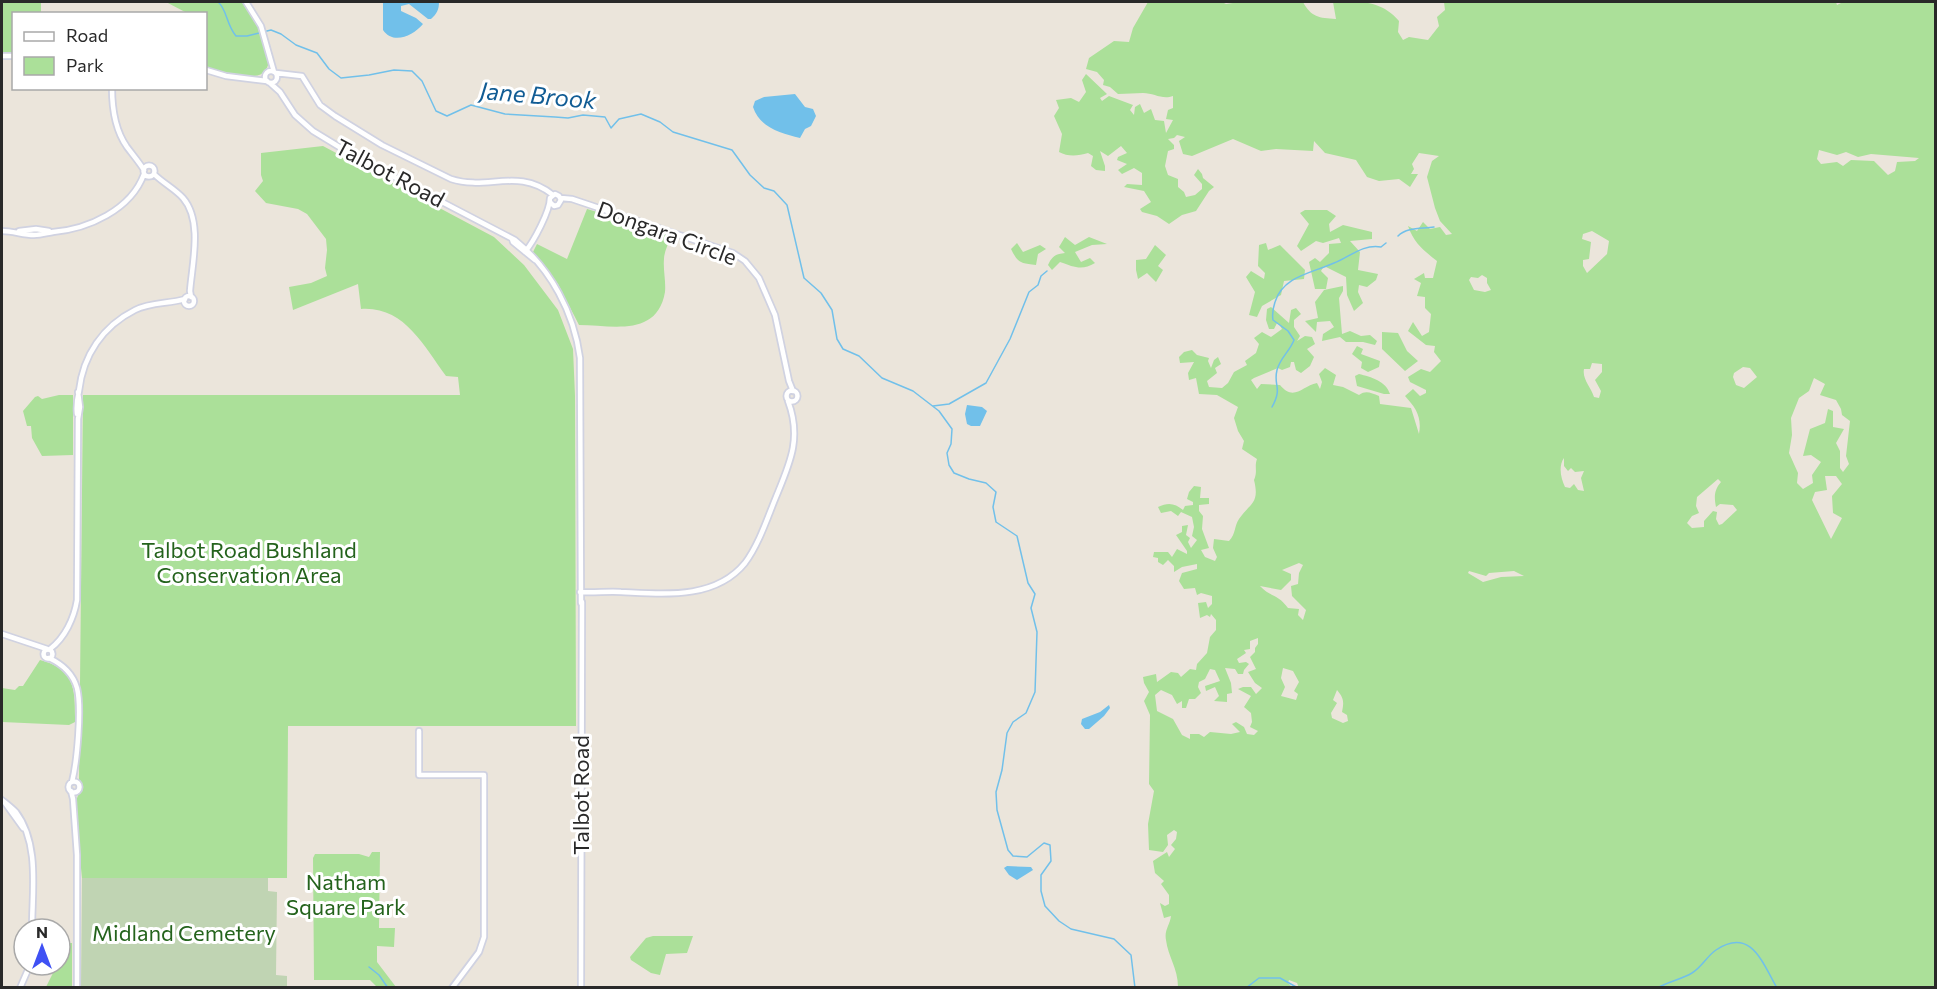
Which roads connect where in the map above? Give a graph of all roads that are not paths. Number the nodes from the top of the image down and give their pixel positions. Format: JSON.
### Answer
{"nodes":[{"id":1,"x":246,"y":2,"type":"edge"},
{"id":2,"x":270,"y":56,"type":"junction"},
{"id":3,"x":207,"y":70,"type":"edge"},
{"id":4,"x":275,"y":72,"type":"junction"},
{"id":5,"x":267,"y":73,"type":"junction"},
{"id":6,"x":288,"y":74,"type":"junction"},
{"id":7,"x":252,"y":78,"type":"junction"},
{"id":8,"x":272,"y":81,"type":"junction"},
{"id":9,"x":112,"y":90,"type":"edge"},
{"id":10,"x":148,"y":173,"type":"junction"},
{"id":11,"x":552,"y":200,"type":"junction"},
{"id":12,"x":561,"y":200,"type":"junction"},
{"id":13,"x":2,"y":231,"type":"edge"},
{"id":14,"x":525,"y":250,"type":"junction"},
{"id":15,"x":790,"y":392,"type":"junction"},
{"id":16,"x":795,"y":400,"type":"junction"},
{"id":17,"x":788,"y":401,"type":"junction"},
{"id":18,"x":793,"y":413,"type":"junction"},
{"id":19,"x":581,"y":591,"type":"junction"},
{"id":20,"x":2,"y":634,"type":"edge"},
{"id":21,"x":50,"y":652,"type":"junction"},
{"id":22,"x":419,"y":731,"type":"dead end"},
{"id":23,"x":75,"y":771,"type":"junction"},
{"id":24,"x":72,"y":782,"type":"junction"},
{"id":25,"x":78,"y":783,"type":"junction"},
{"id":26,"x":71,"y":791,"type":"junction"},
{"id":27,"x":78,"y":791,"type":"junction"},
{"id":28,"x":73,"y":799,"type":"junction"},
{"id":29,"x":4,"y":802,"type":"edge"},
{"id":30,"x":32,"y":917,"type":"edge"},
{"id":31,"x":76,"y":987,"type":"edge"},
{"id":32,"x":452,"y":987,"type":"edge"},
{"id":33,"x":581,"y":987,"type":"edge"}],
"edges":[{"from":1,"to":2,"type":"street"},
{"from":2,"to":4,"type":"street"},
{"from":2,"to":5,"type":"street"},
{"from":3,"to":7,"type":"street"},
{"from":4,"to":5,"type":"street"},
{"from":4,"to":6,"type":"street"},
{"from":4,"to":8,"type":"street"},
{"from":5,"to":7,"type":"street"},
{"from":5,"to":8,"type":"street"},
{"from":6,"to":8,"type":"street"},
{"from":6,"to":11,"type":"street"},
{"from":7,"to":8,"type":"street"},
{"from":8,"to":14,"type":"street","name":"Talbot Road"},
{"from":9,"to":10,"type":"street"},
{"from":10,"to":13,"type":"street"},
{"from":10,"to":21,"type":"street"},
{"from":11,"to":12,"type":"street"},
{"from":11,"to":12,"type":"street"},
{"from":11,"to":14,"type":"street"},
{"from":12,"to":15,"type":"street","name":"Dongara Circle"},
{"from":14,"to":19,"type":"street","name":"Talbot Road"},
{"from":15,"to":16,"type":"street"},
{"from":15,"to":17,"type":"street"},
{"from":16,"to":17,"type":"street"},
{"from":16,"to":18,"type":"street"},
{"from":17,"to":18,"type":"street"},
{"from":18,"to":19,"type":"street"},
{"from":19,"to":33,"type":"street","name":"Talbot Road"},
{"from":20,"to":21,"type":"street"},
{"from":21,"to":23,"type":"street"},
{"from":22,"to":32,"type":"street"},
{"from":23,"to":24,"type":"street"},
{"from":23,"to":25,"type":"street"},
{"from":24,"to":25,"type":"street"},
{"from":24,"to":26,"type":"street"},
{"from":25,"to":27,"type":"street"},
{"from":26,"to":27,"type":"street"},
{"from":26,"to":28,"type":"street"},
{"from":27,"to":28,"type":"street"},
{"from":28,"to":31,"type":"street"},
{"from":29,"to":30,"type":"street"}]}
